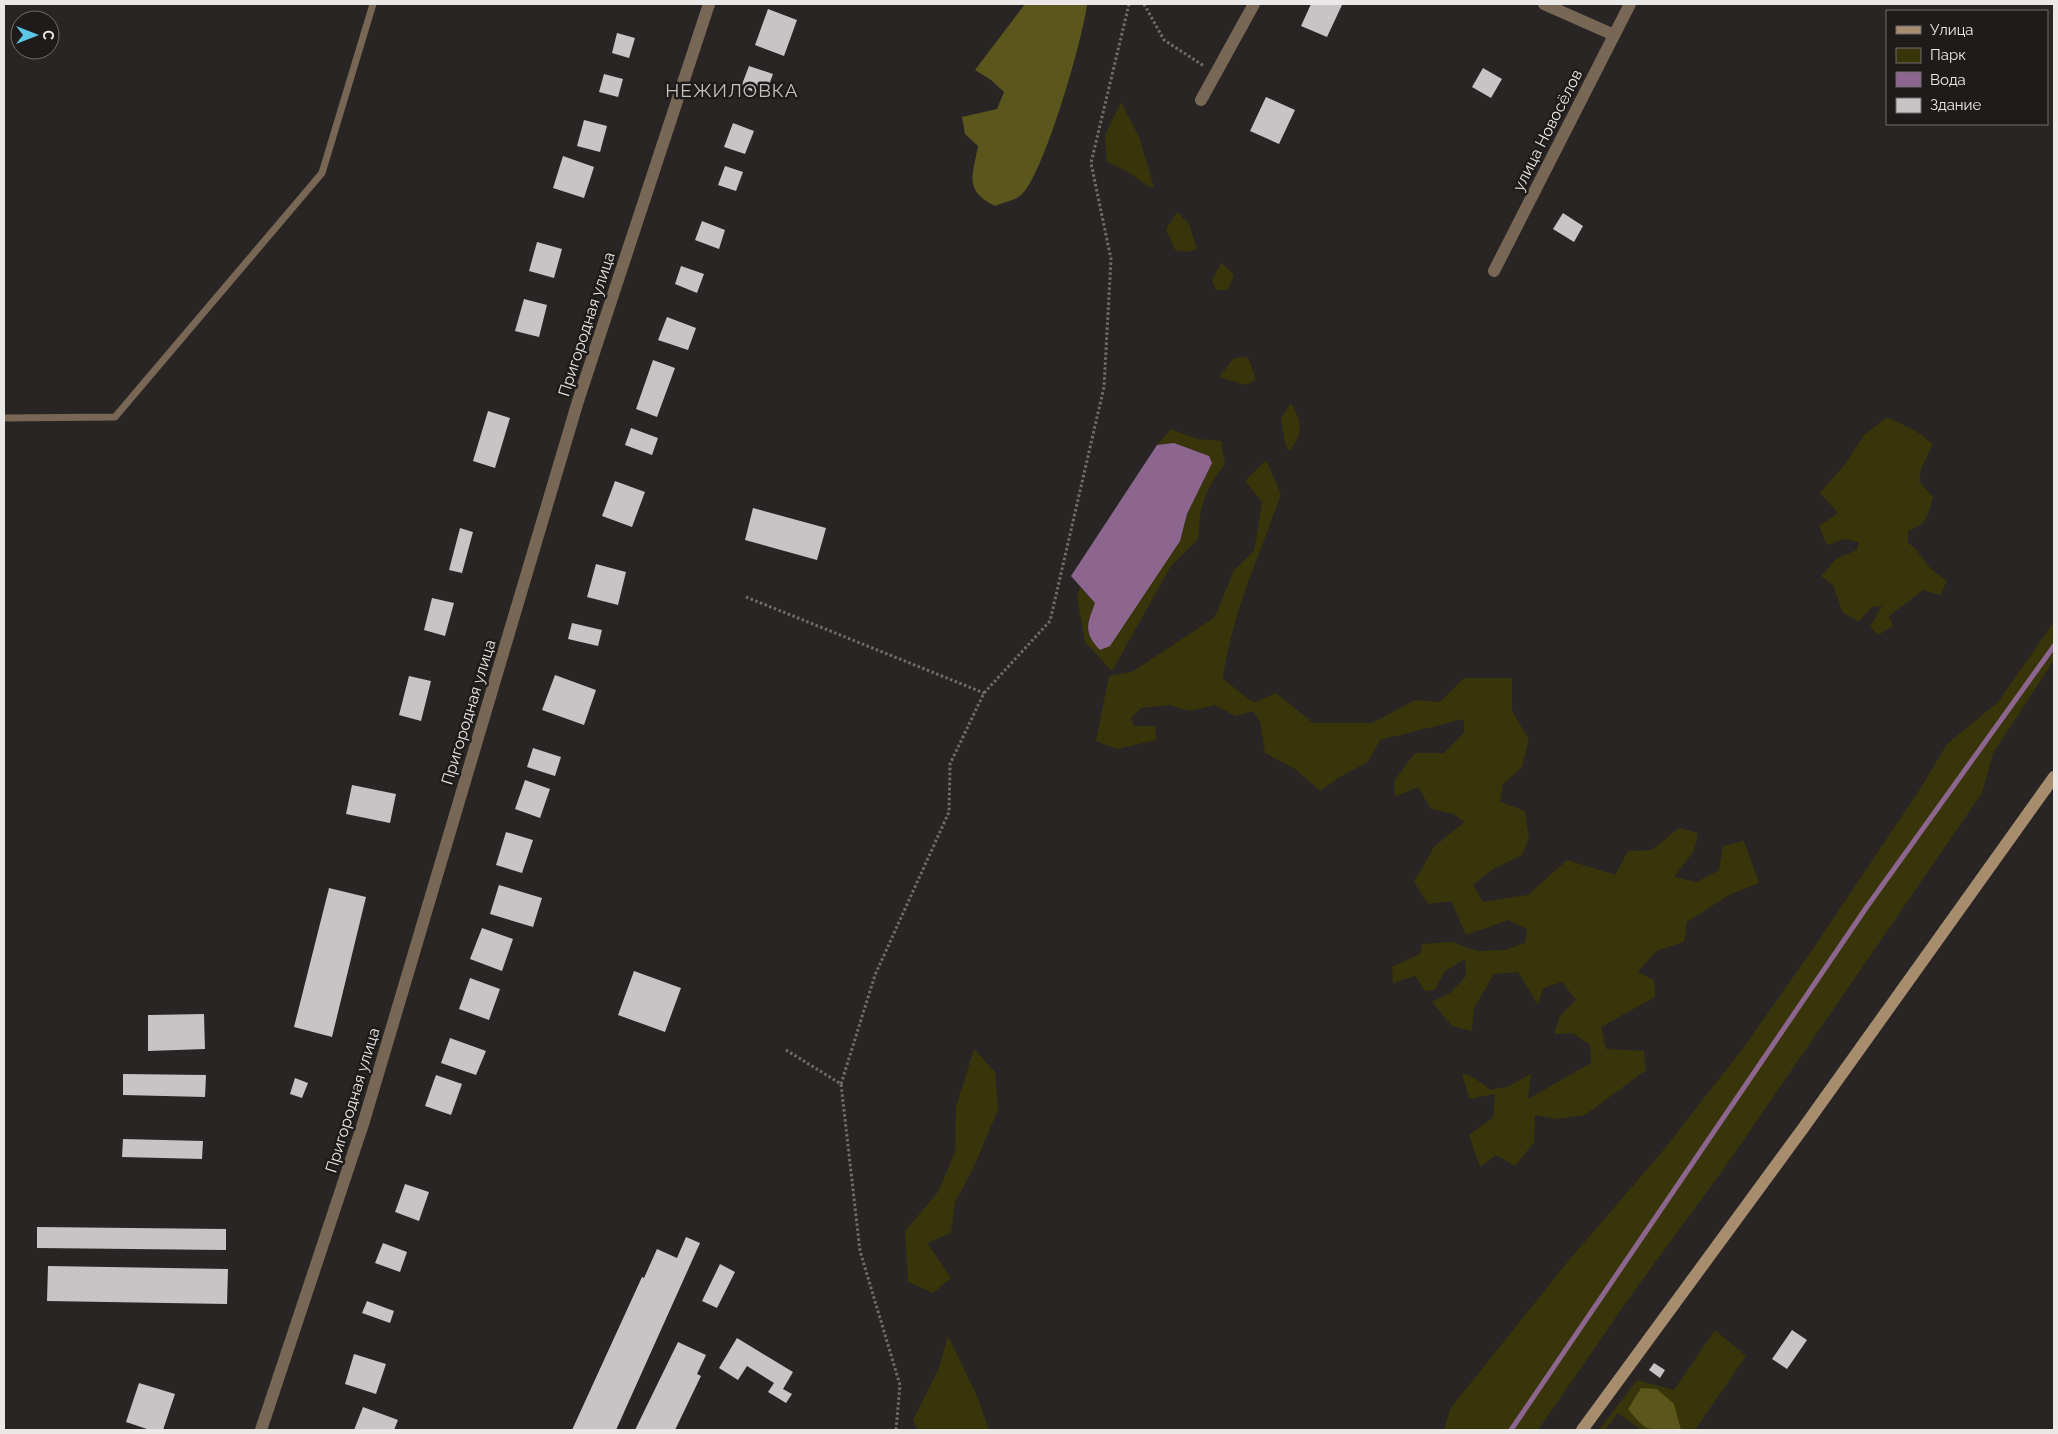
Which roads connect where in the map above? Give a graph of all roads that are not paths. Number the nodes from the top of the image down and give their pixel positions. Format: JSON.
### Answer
{"nodes":[{"id":1,"x":373,"y":4,"type":"edge"},
{"id":2,"x":709,"y":4,"type":"edge"},
{"id":3,"x":1254,"y":4,"type":"edge"},
{"id":4,"x":1544,"y":4,"type":"edge"},
{"id":5,"x":1630,"y":4,"type":"edge"},
{"id":6,"x":1614,"y":35,"type":"junction"},
{"id":7,"x":1201,"y":100,"type":"dead end"},
{"id":8,"x":1494,"y":270,"type":"dead end"},
{"id":9,"x":4,"y":418,"type":"edge"},
{"id":10,"x":2054,"y":777,"type":"edge"},
{"id":11,"x":261,"y":1430,"type":"edge"},
{"id":12,"x":1582,"y":1430,"type":"edge"}],
"edges":[{"from":1,"to":9,"type":"lane"},
{"from":2,"to":11,"type":"street","name":"Пригородная улица"},
{"from":3,"to":7,"type":"street"},
{"from":4,"to":6,"type":"street"},
{"from":5,"to":6,"type":"street","name":"улица Новосёлов"},
{"from":6,"to":8,"type":"street","name":"улица Новосёлов"},
{"from":10,"to":12,"type":"main road"}]}
